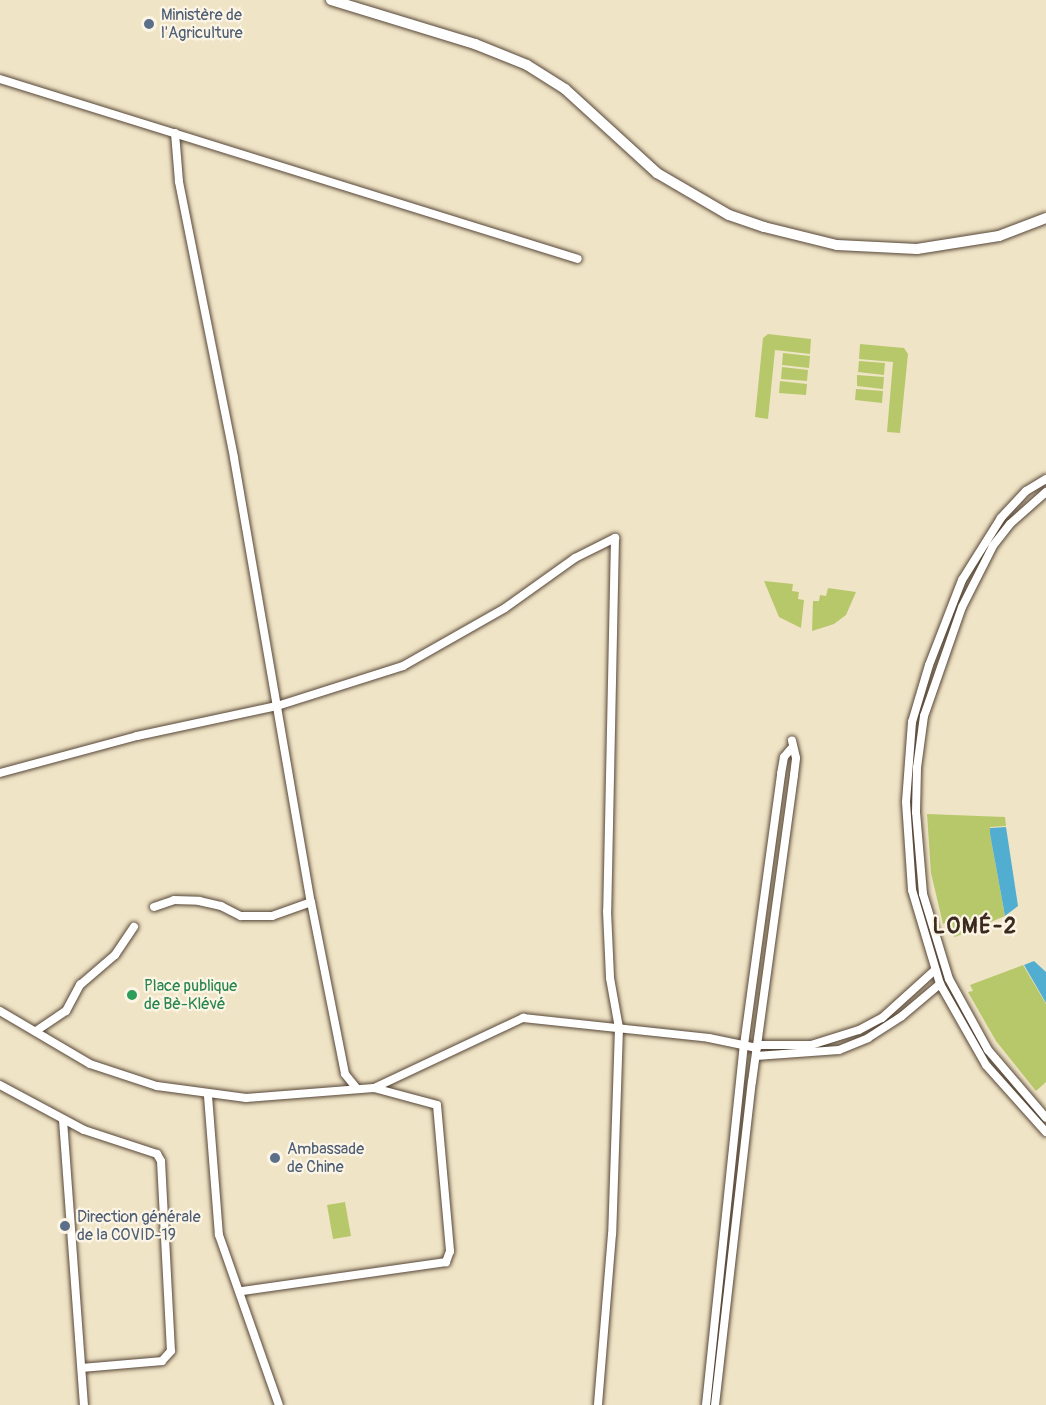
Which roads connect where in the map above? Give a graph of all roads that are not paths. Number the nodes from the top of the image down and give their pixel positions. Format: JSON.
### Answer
{"nodes":[{"id":1,"x":331,"y":0,"type":"edge"},
{"id":2,"x":0,"y":79,"type":"edge"},
{"id":3,"x":174,"y":133,"type":"junction"},
{"id":4,"x":1046,"y":218,"type":"edge"},
{"id":5,"x":578,"y":259,"type":"dead end"},
{"id":6,"x":1046,"y":479,"type":"edge"},
{"id":7,"x":1046,"y":492,"type":"edge"},
{"id":8,"x":277,"y":706,"type":"junction"},
{"id":9,"x":792,"y":740,"type":"dead end"},
{"id":10,"x":791,"y":749,"type":"junction"},
{"id":11,"x":0,"y":773,"type":"edge"},
{"id":12,"x":311,"y":902,"type":"junction"},
{"id":13,"x":154,"y":907,"type":"dead end"},
{"id":14,"x":134,"y":927,"type":"dead end"},
{"id":15,"x":935,"y":970,"type":"junction"},
{"id":16,"x":940,"y":984,"type":"junction"},
{"id":17,"x":0,"y":1011,"type":"edge"},
{"id":18,"x":619,"y":1028,"type":"junction"},
{"id":19,"x":36,"y":1031,"type":"junction"},
{"id":20,"x":744,"y":1045,"type":"junction"},
{"id":21,"x":757,"y":1050,"type":"junction"},
{"id":22,"x":0,"y":1085,"type":"edge"},
{"id":23,"x":374,"y":1088,"type":"junction"},
{"id":24,"x":357,"y":1089,"type":"junction"},
{"id":25,"x":208,"y":1096,"type":"junction"},
{"id":26,"x":1046,"y":1118,"type":"edge"},
{"id":27,"x":63,"y":1120,"type":"junction"},
{"id":28,"x":1046,"y":1132,"type":"edge"},
{"id":29,"x":722,"y":1241,"type":"junction"},
{"id":30,"x":733,"y":1242,"type":"junction"},
{"id":31,"x":241,"y":1291,"type":"junction"},
{"id":32,"x":82,"y":1368,"type":"junction"},
{"id":33,"x":84,"y":1405,"type":"edge"},
{"id":34,"x":279,"y":1405,"type":"edge"},
{"id":35,"x":598,"y":1405,"type":"edge"},
{"id":36,"x":705,"y":1405,"type":"edge"},
{"id":37,"x":715,"y":1405,"type":"edge"}],
"edges":[{"from":1,"to":4,"type":"main road"},
{"from":2,"to":3,"type":"street"},
{"from":3,"to":5,"type":"street"},
{"from":3,"to":8,"type":"street"},
{"from":6,"to":15,"type":"street"},
{"from":7,"to":26,"type":"street"},
{"from":8,"to":11,"type":"street"},
{"from":8,"to":12,"type":"street"},
{"from":8,"to":18,"type":"street"},
{"from":9,"to":10,"type":"street"},
{"from":10,"to":20,"type":"street"},
{"from":10,"to":21,"type":"street"},
{"from":12,"to":13,"type":"street"},
{"from":12,"to":24,"type":"street"},
{"from":14,"to":19,"type":"street"},
{"from":15,"to":16,"type":"street"},
{"from":15,"to":21,"type":"street"},
{"from":16,"to":21,"type":"street"},
{"from":16,"to":28,"type":"street"},
{"from":17,"to":19,"type":"street"},
{"from":18,"to":20,"type":"street"},
{"from":18,"to":23,"type":"street"},
{"from":18,"to":35,"type":"street"},
{"from":19,"to":25,"type":"street"},
{"from":20,"to":21,"type":"street"},
{"from":20,"to":29,"type":"street"},
{"from":21,"to":30,"type":"street"},
{"from":22,"to":27,"type":"street"},
{"from":23,"to":24,"type":"street"},
{"from":23,"to":31,"type":"street"},
{"from":24,"to":25,"type":"street"},
{"from":25,"to":31,"type":"street"},
{"from":27,"to":32,"type":"street"},
{"from":27,"to":32,"type":"street"},
{"from":29,"to":30,"type":"street"},
{"from":29,"to":36,"type":"street"},
{"from":30,"to":37,"type":"street"},
{"from":31,"to":34,"type":"street"},
{"from":32,"to":33,"type":"street"}]}
